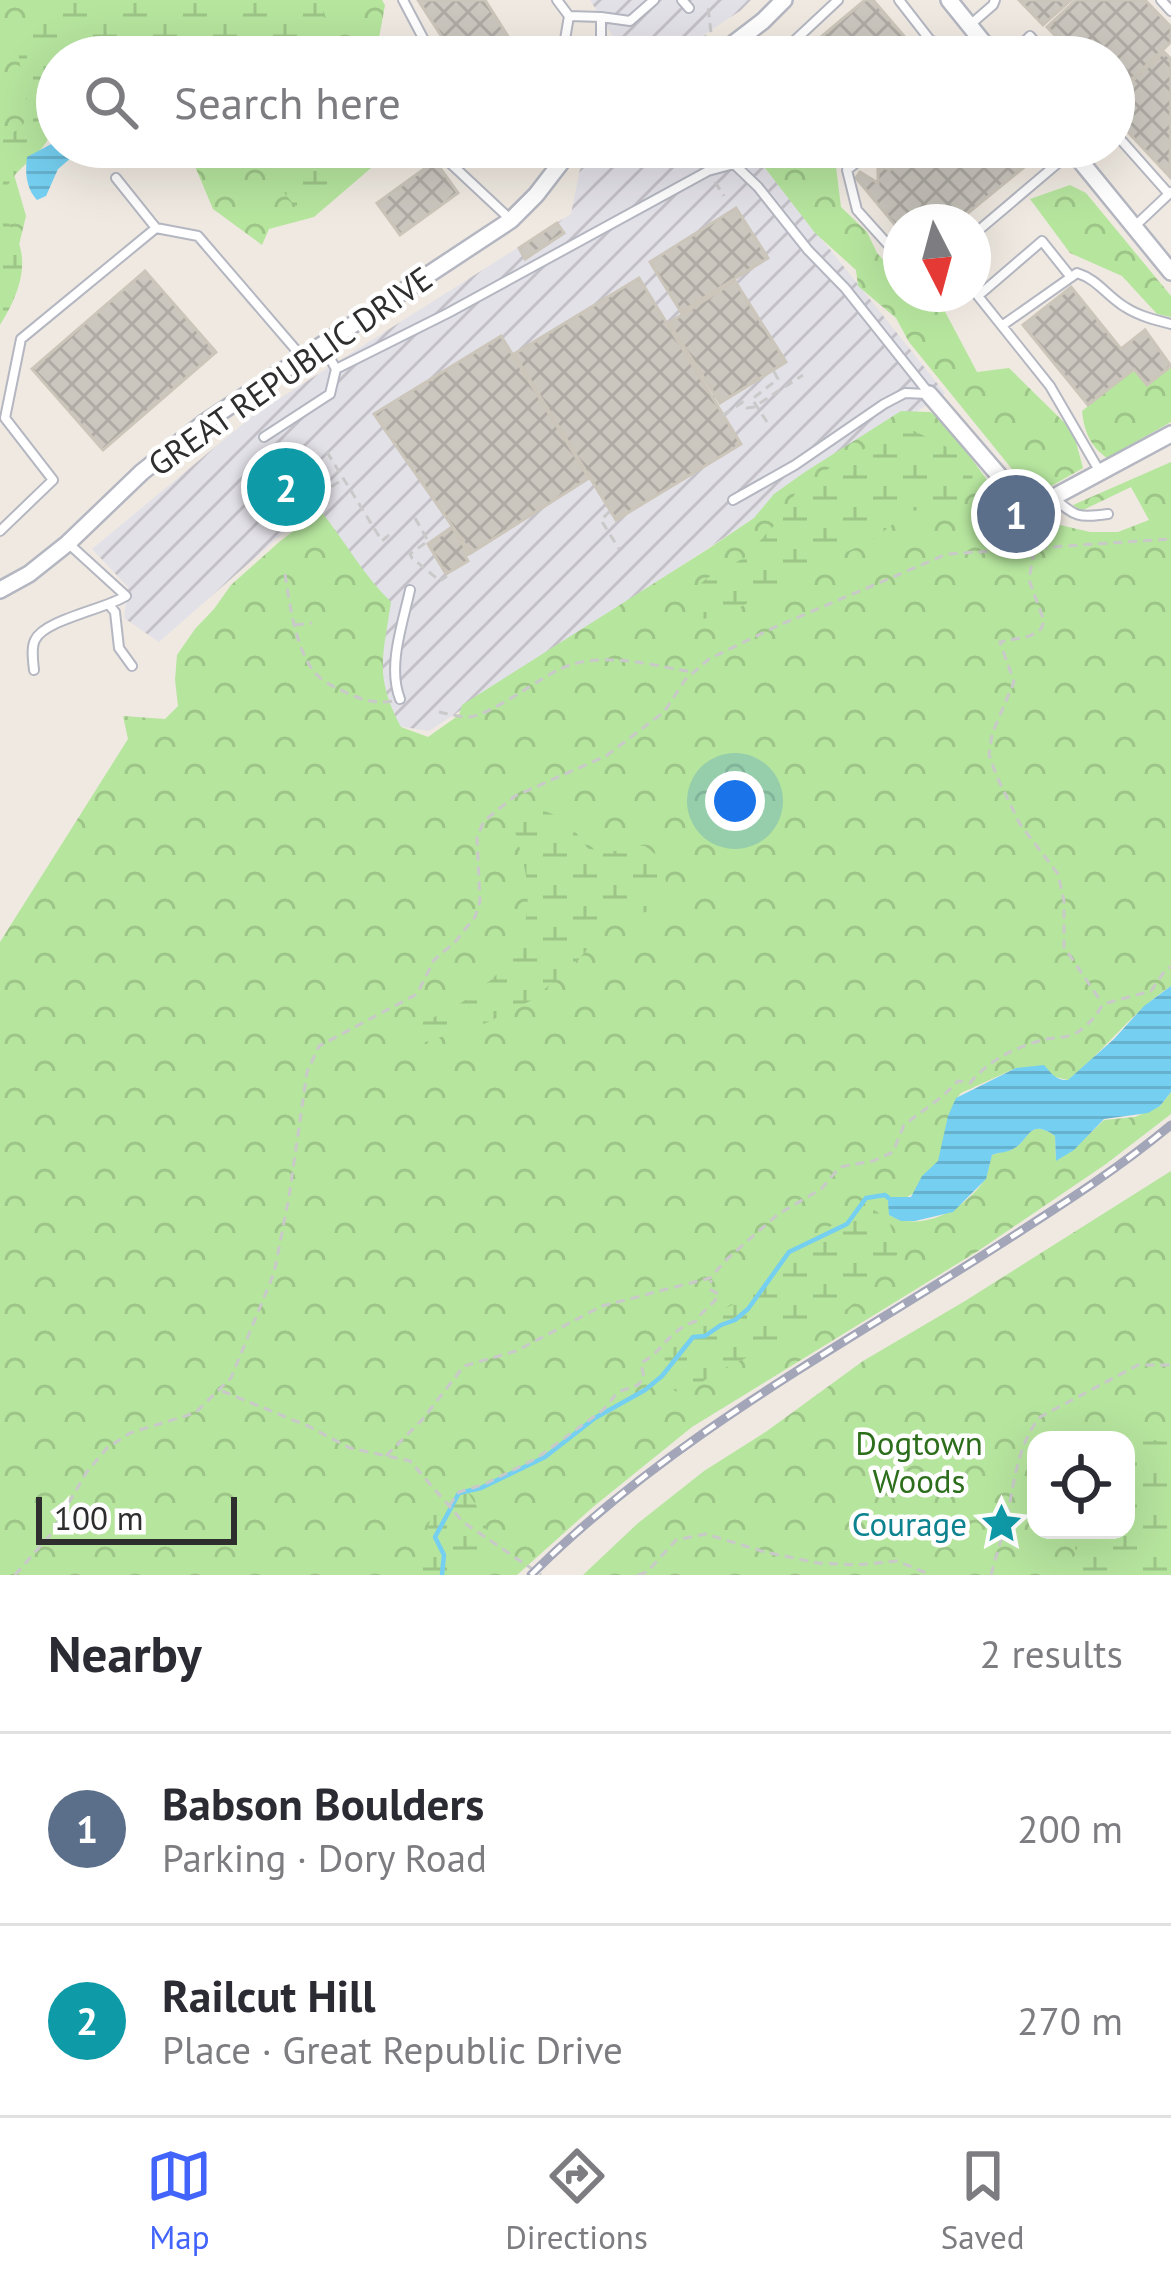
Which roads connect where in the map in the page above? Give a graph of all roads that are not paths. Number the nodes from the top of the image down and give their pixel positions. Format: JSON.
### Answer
{"nodes":[{"id":1,"x":403,"y":0,"type":"edge"},
{"id":2,"x":557,"y":0,"type":"edge"},
{"id":3,"x":654,"y":0,"type":"edge"},
{"id":4,"x":784,"y":0,"type":"edge"},
{"id":5,"x":838,"y":0,"type":"edge"},
{"id":6,"x":899,"y":0,"type":"edge"},
{"id":7,"x":949,"y":0,"type":"edge"},
{"id":8,"x":994,"y":0,"type":"edge"},
{"id":9,"x":1161,"y":0,"type":"edge"},
{"id":10,"x":1171,"y":11,"type":"edge"},
{"id":11,"x":569,"y":16,"type":"junction"},
{"id":12,"x":601,"y":17,"type":"junction"},
{"id":13,"x":969,"y":25,"type":"junction"},
{"id":14,"x":422,"y":36,"type":"edge"},
{"id":15,"x":566,"y":36,"type":"edge"},
{"id":16,"x":601,"y":36,"type":"edge"},
{"id":17,"x":744,"y":36,"type":"edge"},
{"id":18,"x":799,"y":36,"type":"edge"},
{"id":19,"x":927,"y":36,"type":"edge"},
{"id":20,"x":979,"y":36,"type":"edge"},
{"id":21,"x":1135,"y":155,"type":"edge"},
{"id":22,"x":455,"y":168,"type":"edge"},
{"id":23,"x":557,"y":168,"type":"edge"},
{"id":24,"x":719,"y":168,"type":"edge"},
{"id":25,"x":738,"y":168,"type":"edge"},
{"id":26,"x":850,"y":168,"type":"edge"},
{"id":27,"x":1049,"y":168,"type":"edge"},
{"id":28,"x":1086,"y":168,"type":"edge"},
{"id":29,"x":116,"y":178,"type":"dead end"},
{"id":30,"x":1170,"y":193,"type":"edge"},
{"id":31,"x":991,"y":219,"type":"edge"},
{"id":32,"x":511,"y":220,"type":"junction"},
{"id":33,"x":1134,"y":226,"type":"junction"},
{"id":34,"x":156,"y":228,"type":"junction"},
{"id":35,"x":883,"y":239,"type":"edge"},
{"id":36,"x":1171,"y":272,"type":"edge"},
{"id":37,"x":1070,"y":276,"type":"junction"},
{"id":38,"x":1003,"y":325,"type":"junction"},
{"id":39,"x":1171,"y":325,"type":"edge"},
{"id":40,"x":322,"y":345,"type":"junction"},
{"id":41,"x":303,"y":358,"type":"junction"},
{"id":42,"x":336,"y":369,"type":"junction"},
{"id":43,"x":929,"y":394,"type":"junction"},
{"id":44,"x":5,"y":418,"type":"junction"},
{"id":45,"x":0,"y":429,"type":"edge"},
{"id":46,"x":1171,"y":434,"type":"edge"},
{"id":47,"x":264,"y":437,"type":"dead end"},
{"id":48,"x":1100,"y":472,"type":"junction"},
{"id":49,"x":1053,"y":497,"type":"junction"},
{"id":50,"x":733,"y":500,"type":"dead end"},
{"id":51,"x":1108,"y":514,"type":"dead end"},
{"id":52,"x":0,"y":531,"type":"edge"},
{"id":53,"x":68,"y":543,"type":"junction"},
{"id":54,"x":0,"y":590,"type":"edge"},
{"id":55,"x":410,"y":590,"type":"dead end"},
{"id":56,"x":110,"y":605,"type":"junction"},
{"id":57,"x":132,"y":666,"type":"dead end"},
{"id":58,"x":34,"y":670,"type":"dead end"},
{"id":59,"x":400,"y":699,"type":"road end"}],
"edges":[{"from":1,"to":14,"type":"lane"},
{"from":2,"to":11,"type":"lane"},
{"from":3,"to":12,"type":"lane"},
{"from":4,"to":17,"type":"street"},
{"from":5,"to":18,"type":"lane"},
{"from":6,"to":19,"type":"lane"},
{"from":7,"to":13,"type":"street"},
{"from":8,"to":13,"type":"lane"},
{"from":9,"to":10,"type":"lane"},
{"from":11,"to":12,"type":"lane"},
{"from":11,"to":15,"type":"lane"},
{"from":12,"to":16,"type":"lane"},
{"from":13,"to":20,"type":"street"},
{"from":21,"to":30,"type":"lane"},
{"from":22,"to":32,"type":"lane"},
{"from":23,"to":32,"type":"street","name":"GREAT REPUBLIC DRIVE"},
{"from":24,"to":42,"type":"lane"},
{"from":25,"to":43,"type":"lane"},
{"from":26,"to":35,"type":"lane"},
{"from":27,"to":31,"type":"lane"},
{"from":28,"to":33,"type":"street"},
{"from":29,"to":34,"type":"lane"},
{"from":30,"to":33,"type":"lane"},
{"from":32,"to":40,"type":"street","name":"GREAT REPUBLIC DRIVE"},
{"from":33,"to":36,"type":"street"},
{"from":34,"to":41,"type":"lane"},
{"from":34,"to":44,"type":"lane"},
{"from":37,"to":38,"type":"lane"},
{"from":37,"to":38,"type":"lane"},
{"from":37,"to":39,"type":"lane"},
{"from":38,"to":48,"type":"lane"},
{"from":40,"to":41,"type":"street","name":"GREAT REPUBLIC DRIVE"},
{"from":40,"to":42,"type":"lane"},
{"from":41,"to":53,"type":"street","name":"GREAT REPUBLIC DRIVE"},
{"from":42,"to":47,"type":"lane"},
{"from":43,"to":49,"type":"street"},
{"from":43,"to":50,"type":"lane"},
{"from":44,"to":45,"type":"lane"},
{"from":44,"to":52,"type":"lane"},
{"from":46,"to":48,"type":"street"},
{"from":48,"to":49,"type":"street"},
{"from":49,"to":51,"type":"lane"},
{"from":53,"to":54,"type":"street","name":"GREAT REPUBLIC DRIVE"},
{"from":53,"to":56,"type":"lane"},
{"from":55,"to":59,"type":"lane"},
{"from":56,"to":57,"type":"lane"},
{"from":56,"to":58,"type":"lane"}]}
